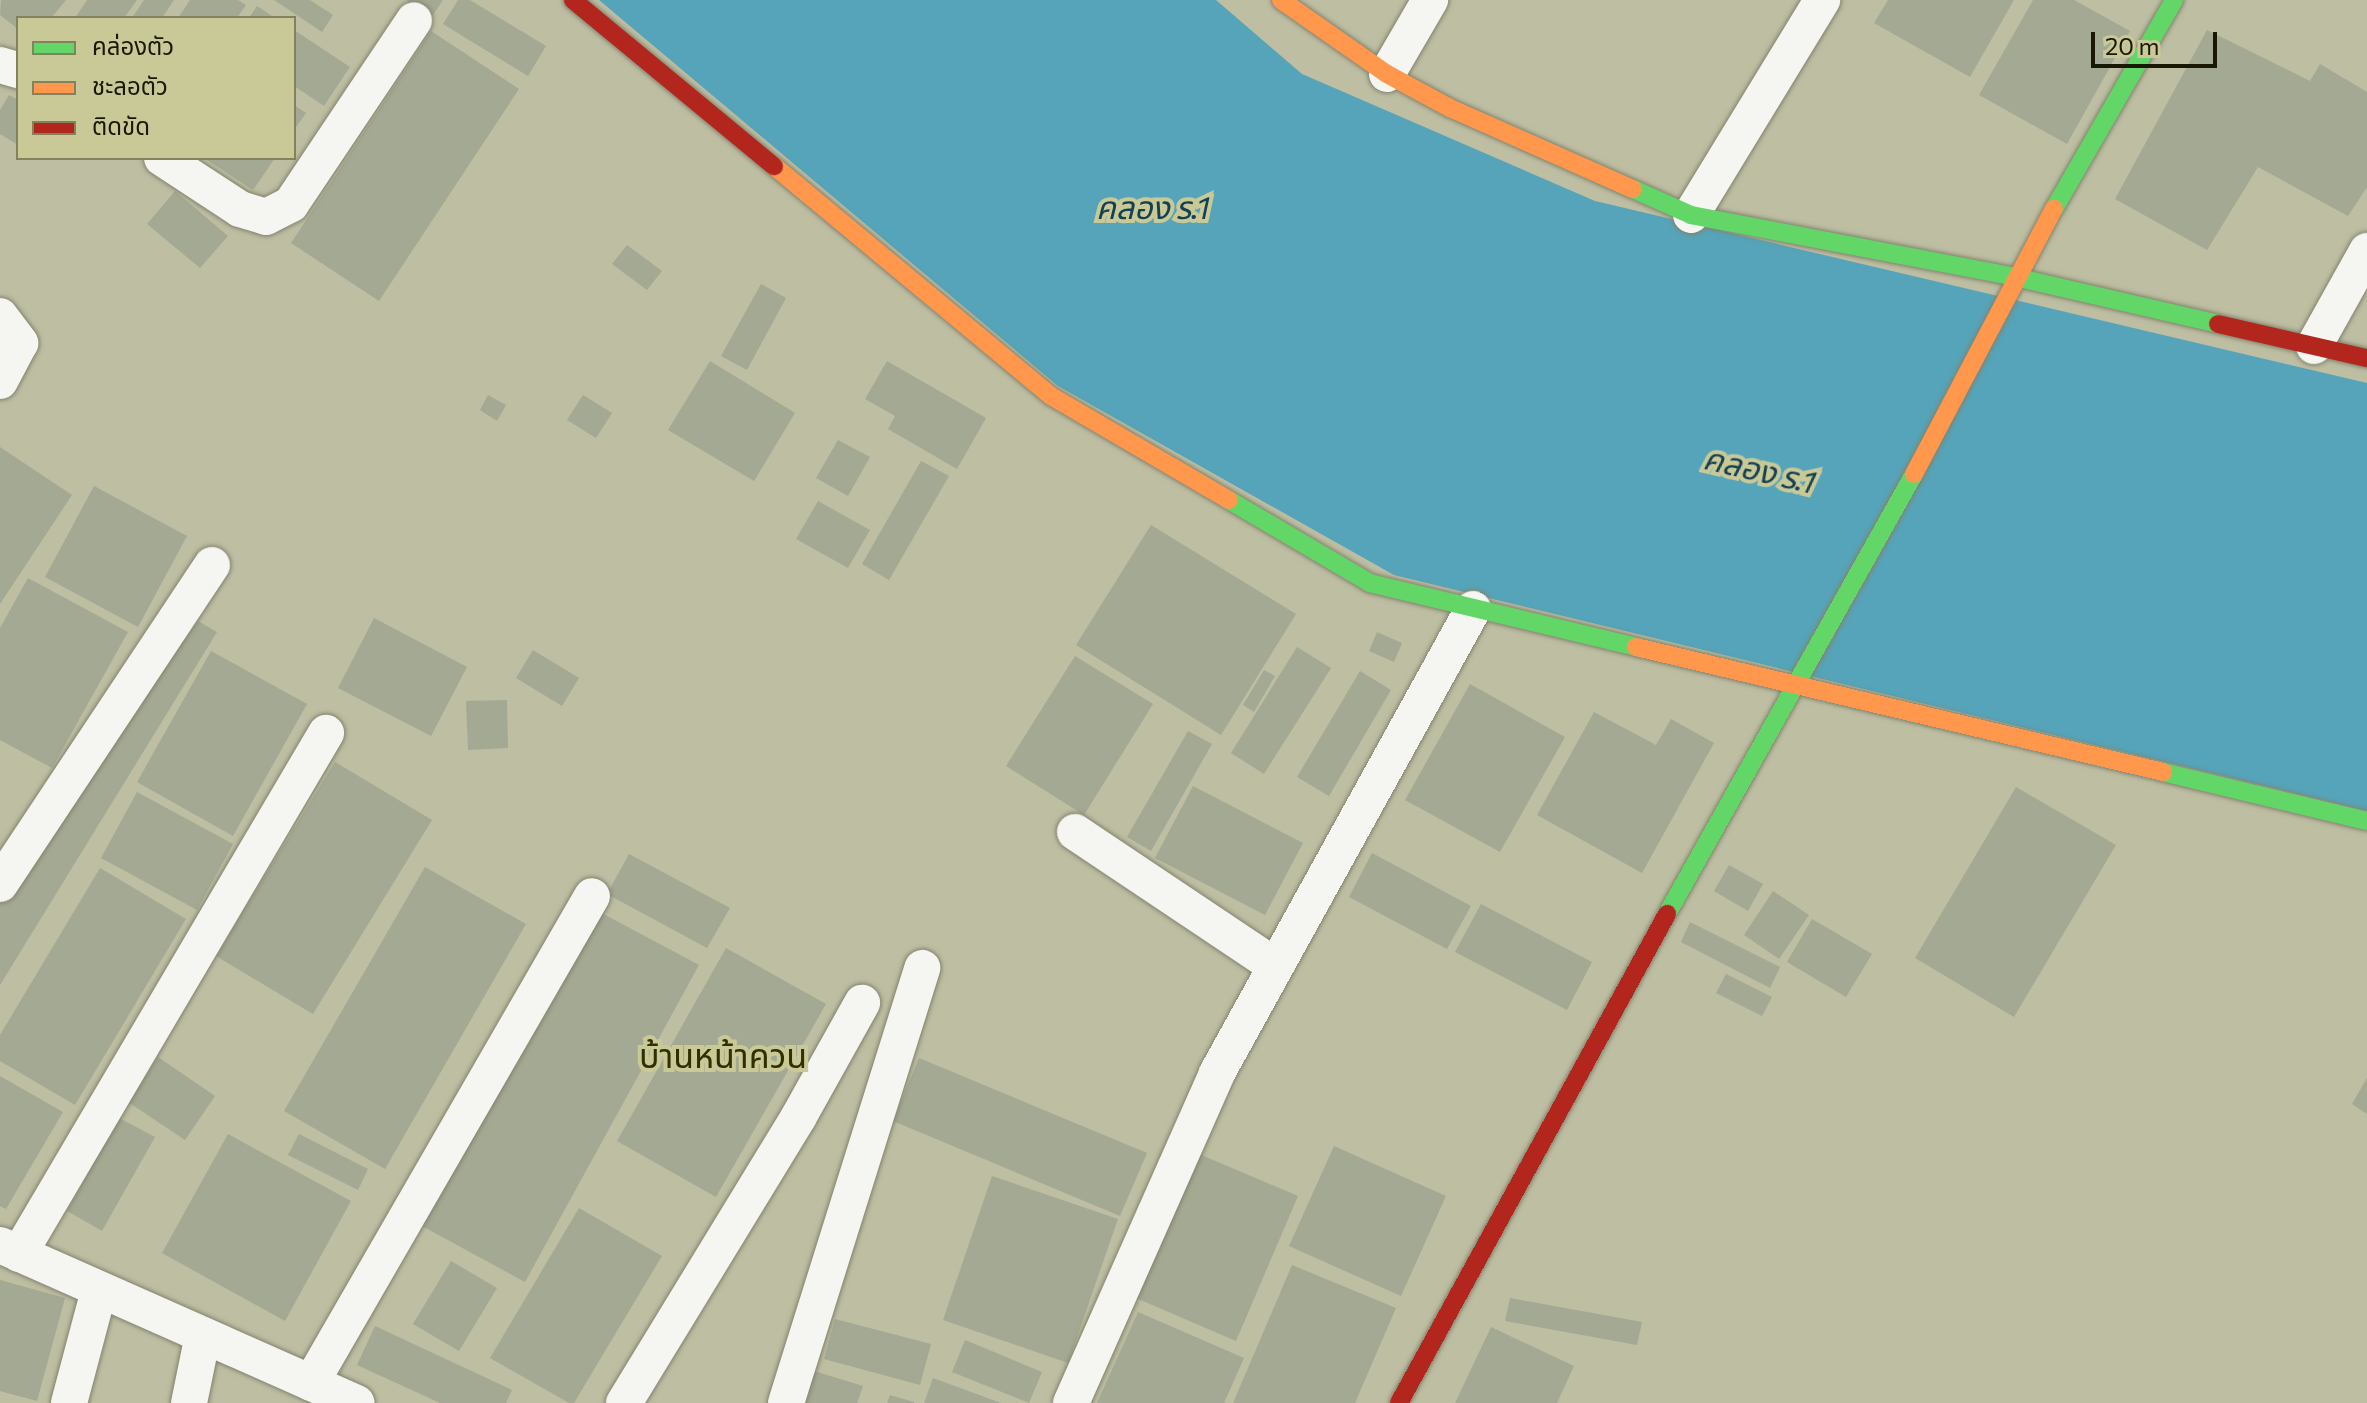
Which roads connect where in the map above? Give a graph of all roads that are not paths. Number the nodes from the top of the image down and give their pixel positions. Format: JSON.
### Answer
{"nodes":[{"id":1,"x":573,"y":0,"type":"edge"},
{"id":2,"x":1281,"y":0,"type":"edge"},
{"id":3,"x":1430,"y":0,"type":"edge"},
{"id":4,"x":1822,"y":0,"type":"edge"},
{"id":5,"x":2174,"y":0,"type":"edge"},
{"id":6,"x":414,"y":20,"type":"dead end"},
{"id":7,"x":1387,"y":74,"type":"junction"},
{"id":8,"x":165,"y":160,"type":"edge"},
{"id":9,"x":1691,"y":215,"type":"junction"},
{"id":10,"x":2367,"y":251,"type":"edge"},
{"id":11,"x":2015,"y":277,"type":"junction"},
{"id":12,"x":0,"y":316,"type":"edge"},
{"id":13,"x":2314,"y":346,"type":"junction"},
{"id":14,"x":2367,"y":358,"type":"edge"},
{"id":15,"x":0,"y":381,"type":"edge"},
{"id":16,"x":212,"y":565,"type":"dead end"},
{"id":17,"x":1473,"y":609,"type":"junction"},
{"id":18,"x":1792,"y":687,"type":"junction"},
{"id":19,"x":326,"y":733,"type":"dead end"},
{"id":20,"x":2367,"y":821,"type":"edge"},
{"id":21,"x":1075,"y":832,"type":"dead end"},
{"id":22,"x":0,"y":884,"type":"edge"},
{"id":23,"x":592,"y":896,"type":"dead end"},
{"id":24,"x":1275,"y":966,"type":"junction"},
{"id":25,"x":922,"y":968,"type":"dead end"},
{"id":26,"x":862,"y":1003,"type":"dead end"},
{"id":27,"x":9,"y":1250,"type":"edge"},
{"id":28,"x":99,"y":1290,"type":"junction"},
{"id":29,"x":203,"y":1335,"type":"junction"},
{"id":30,"x":311,"y":1383,"type":"junction"},
{"id":31,"x":69,"y":1403,"type":"edge"},
{"id":32,"x":189,"y":1403,"type":"edge"},
{"id":33,"x":357,"y":1403,"type":"edge"},
{"id":34,"x":624,"y":1403,"type":"edge"},
{"id":35,"x":786,"y":1403,"type":"edge"},
{"id":36,"x":1071,"y":1403,"type":"edge"},
{"id":37,"x":1399,"y":1403,"type":"edge"}],
"edges":[{"from":1,"to":17,"type":"street"},
{"from":2,"to":7,"type":"street"},
{"from":3,"to":7,"type":"street"},
{"from":4,"to":9,"type":"street"},
{"from":5,"to":11,"type":"street"},
{"from":6,"to":8,"type":"street"},
{"from":7,"to":9,"type":"street"},
{"from":9,"to":11,"type":"street"},
{"from":10,"to":13,"type":"street"},
{"from":11,"to":13,"type":"street"},
{"from":11,"to":18,"type":"street"},
{"from":12,"to":15,"type":"street"},
{"from":13,"to":14,"type":"street"},
{"from":16,"to":22,"type":"street"},
{"from":17,"to":18,"type":"street"},
{"from":17,"to":24,"type":"street"},
{"from":18,"to":20,"type":"street"},
{"from":18,"to":37,"type":"street"},
{"from":19,"to":27,"type":"street"},
{"from":21,"to":24,"type":"street"},
{"from":23,"to":30,"type":"street"},
{"from":24,"to":36,"type":"street"},
{"from":25,"to":35,"type":"street"},
{"from":26,"to":34,"type":"street"},
{"from":27,"to":28,"type":"street"},
{"from":28,"to":29,"type":"street"},
{"from":28,"to":31,"type":"street"},
{"from":29,"to":30,"type":"street"},
{"from":29,"to":32,"type":"street"},
{"from":30,"to":33,"type":"street"}]}
